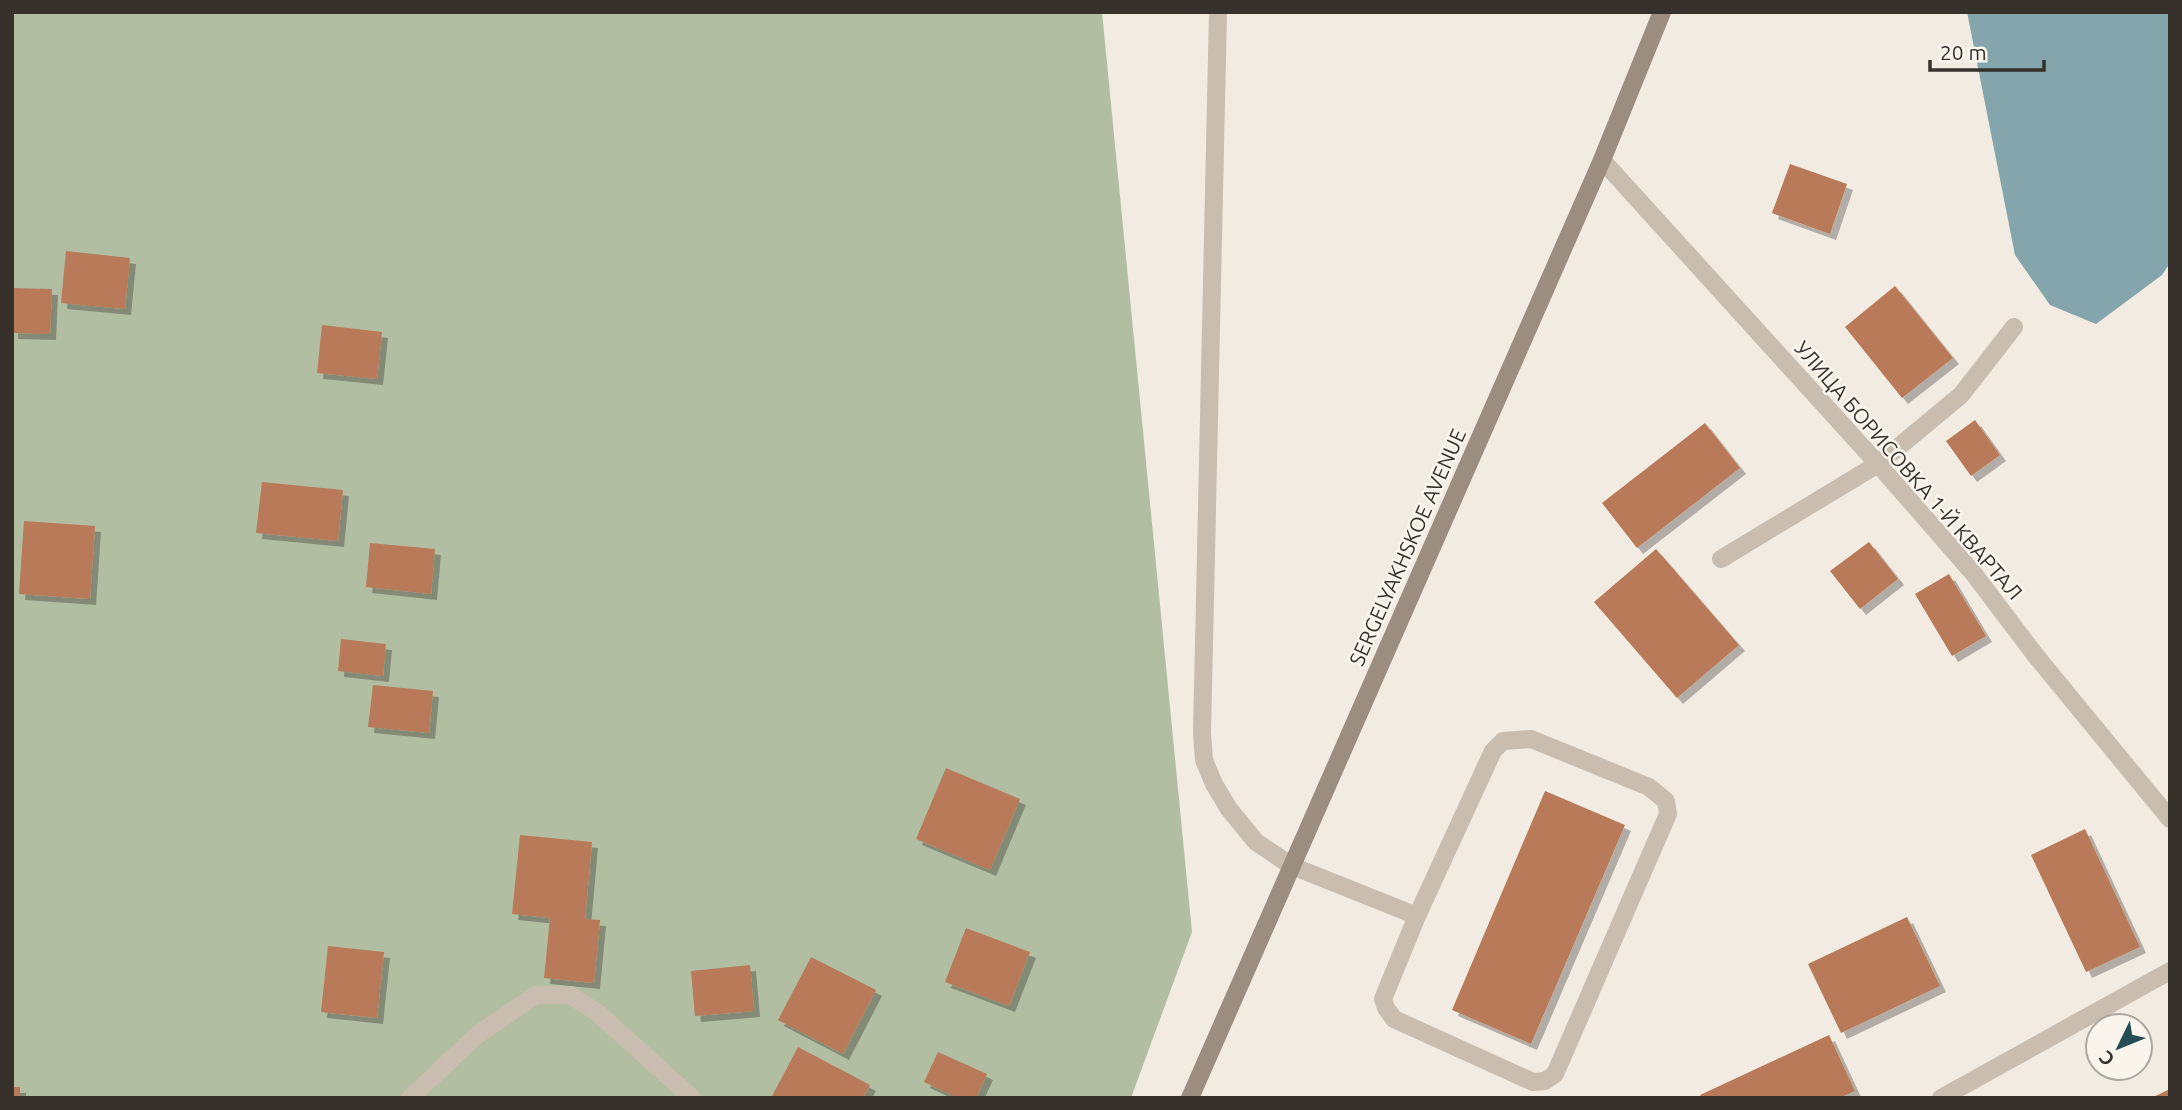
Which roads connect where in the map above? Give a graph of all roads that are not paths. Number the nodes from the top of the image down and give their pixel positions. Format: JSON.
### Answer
{"nodes":[{"id":1,"x":1218,"y":12,"type":"edge"},
{"id":2,"x":1662,"y":12,"type":"edge"},
{"id":3,"x":1602,"y":160,"type":"junction"},
{"id":4,"x":2014,"y":327,"type":"dead end"},
{"id":5,"x":1878,"y":464,"type":"junction"},
{"id":6,"x":1721,"y":559,"type":"dead end"},
{"id":7,"x":2170,"y":818,"type":"edge"},
{"id":8,"x":1292,"y":866,"type":"junction"},
{"id":9,"x":1417,"y":916,"type":"junction"},
{"id":10,"x":2170,"y":971,"type":"edge"},
{"id":11,"x":410,"y":1098,"type":"edge"},
{"id":12,"x":692,"y":1098,"type":"edge"},
{"id":13,"x":1190,"y":1098,"type":"edge"},
{"id":14,"x":1941,"y":1098,"type":"edge"}],
"edges":[{"from":1,"to":8,"type":"street"},
{"from":2,"to":3,"type":"main road","name":"SERGELYAKHSKOE AVENUE"},
{"from":3,"to":5,"type":"street","name":"УЛИЦА БОРИСОВКА 1-Й КВАРТАЛ"},
{"from":3,"to":8,"type":"main road","name":"SERGELYAKHSKOE AVENUE"},
{"from":4,"to":5,"type":"street"},
{"from":5,"to":6,"type":"street"},
{"from":5,"to":7,"type":"street","name":"УЛИЦА БОРИСОВКА 1-Й КВАРТАЛ"},
{"from":8,"to":9,"type":"street"},
{"from":8,"to":13,"type":"main road","name":"SERGELYAKHSKOE AVENUE"},
{"from":9,"to":9,"type":"street"},
{"from":10,"to":14,"type":"street"},
{"from":11,"to":12,"type":"street"}]}
